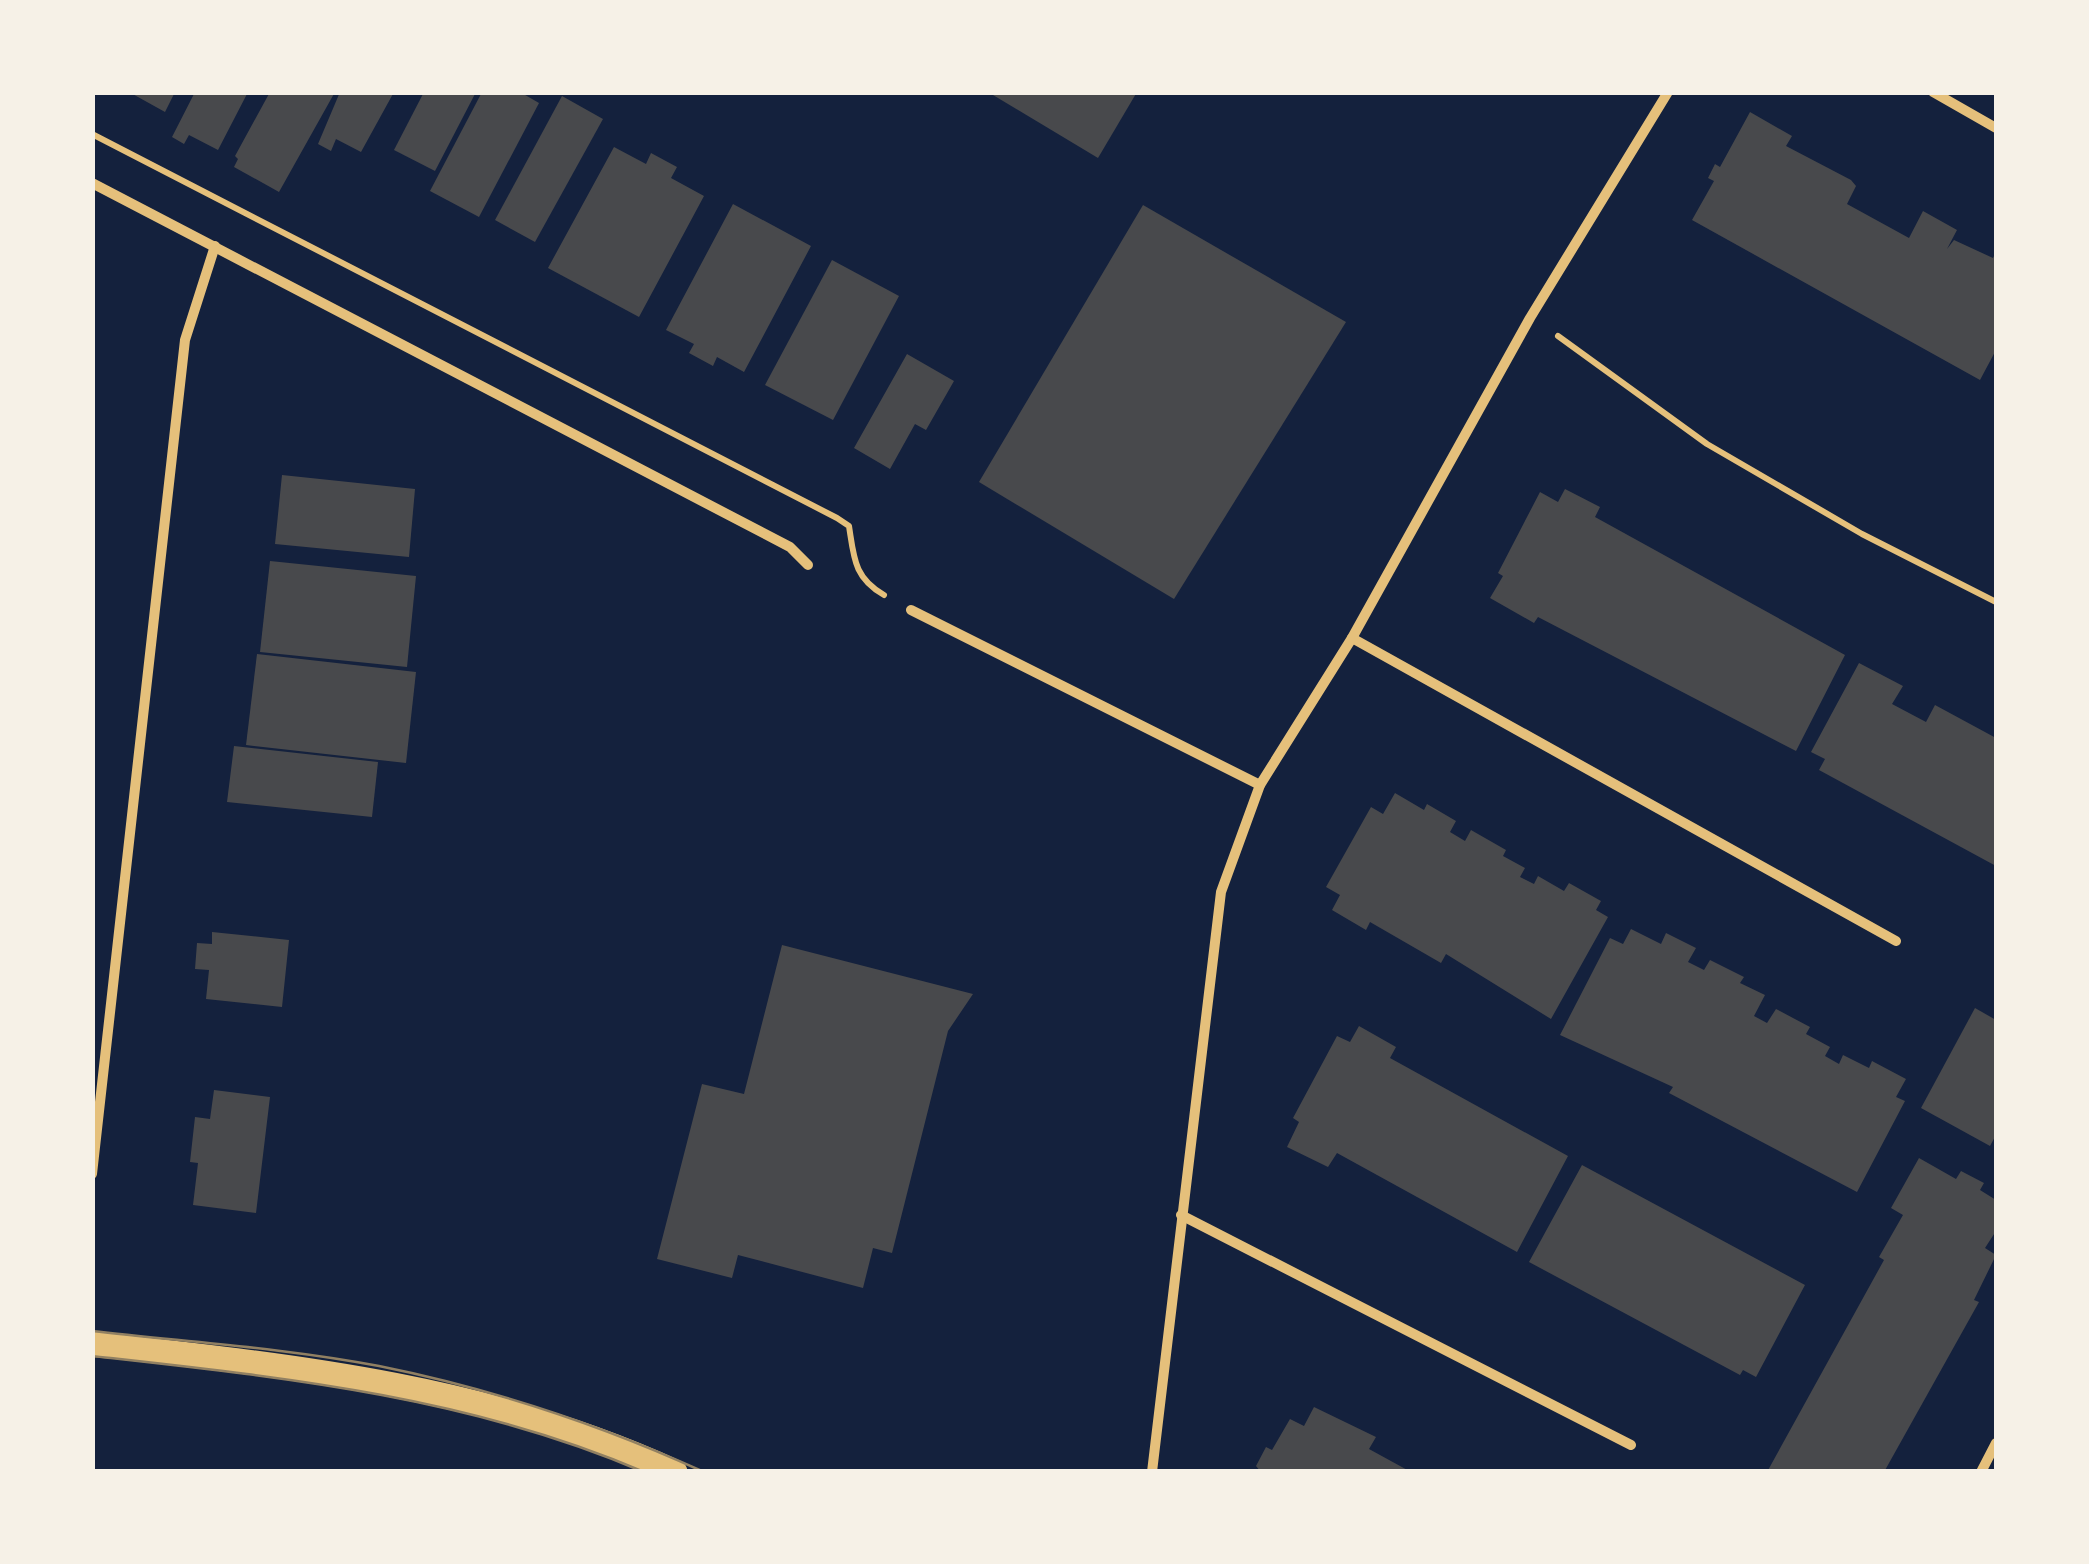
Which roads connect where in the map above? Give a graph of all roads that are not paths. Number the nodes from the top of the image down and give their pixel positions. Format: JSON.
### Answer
{"nodes":[{"id":1,"x":1668,"y":92,"type":"edge"},
{"id":2,"x":1933,"y":92,"type":"edge"},
{"id":3,"x":1996,"y":128,"type":"edge"},
{"id":4,"x":92,"y":183,"type":"edge"},
{"id":5,"x":215,"y":246,"type":"junction"},
{"id":6,"x":808,"y":565,"type":"dead end"},
{"id":7,"x":911,"y":610,"type":"road end"},
{"id":8,"x":1352,"y":638,"type":"junction"},
{"id":9,"x":1260,"y":785,"type":"junction"},
{"id":10,"x":1896,"y":941,"type":"dead end"},
{"id":11,"x":92,"y":1174,"type":"edge"},
{"id":12,"x":1182,"y":1215,"type":"junction"},
{"id":13,"x":92,"y":1344,"type":"edge"},
{"id":14,"x":1631,"y":1444,"type":"dead end"},
{"id":15,"x":1996,"y":1444,"type":"edge"},
{"id":16,"x":675,"y":1472,"type":"edge"},
{"id":17,"x":1152,"y":1472,"type":"edge"},
{"id":18,"x":1981,"y":1472,"type":"edge"}],
"edges":[{"from":1,"to":8,"type":"street"},
{"from":2,"to":3,"type":"street"},
{"from":4,"to":5,"type":"street"},
{"from":5,"to":6,"type":"street"},
{"from":5,"to":11,"type":"street"},
{"from":7,"to":9,"type":"street"},
{"from":8,"to":9,"type":"street"},
{"from":8,"to":10,"type":"street"},
{"from":9,"to":12,"type":"street"},
{"from":12,"to":14,"type":"street"},
{"from":12,"to":17,"type":"street"},
{"from":13,"to":16,"type":"main road"},
{"from":15,"to":18,"type":"street"}]}
